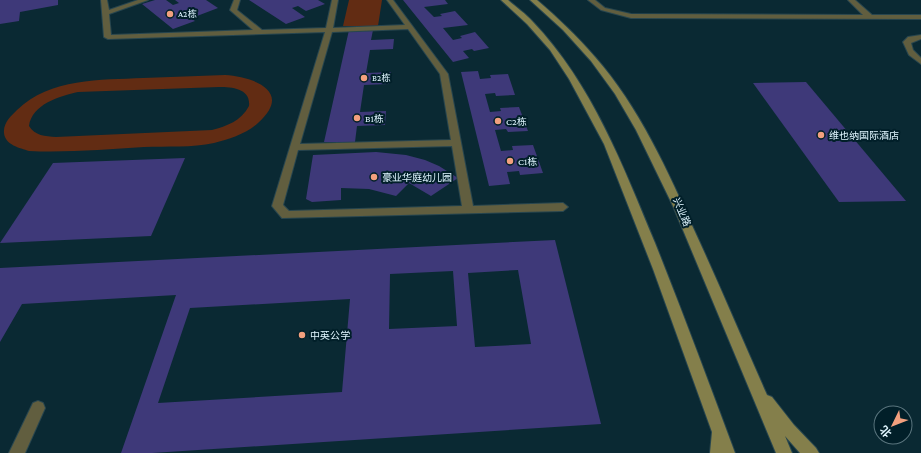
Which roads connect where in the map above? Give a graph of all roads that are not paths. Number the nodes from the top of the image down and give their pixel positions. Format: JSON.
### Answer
{"nodes":[{"id":1,"x":104,"y":0,"type":"edge"},
{"id":2,"x":145,"y":0,"type":"edge"},
{"id":3,"x":237,"y":0,"type":"edge"},
{"id":4,"x":335,"y":0,"type":"edge"},
{"id":5,"x":390,"y":0,"type":"edge"},
{"id":6,"x":504,"y":0,"type":"edge"},
{"id":7,"x":533,"y":0,"type":"edge"},
{"id":8,"x":591,"y":0,"type":"edge"},
{"id":9,"x":851,"y":0,"type":"edge"},
{"id":10,"x":106,"y":13,"type":"junction"},
{"id":11,"x":870,"y":16,"type":"junction"},
{"id":12,"x":921,"y":17,"type":"edge"},
{"id":13,"x":408,"y":27,"type":"junction"},
{"id":14,"x":329,"y":30,"type":"junction"},
{"id":15,"x":260,"y":32,"type":"junction"},
{"id":16,"x":921,"y":37,"type":"edge"},
{"id":17,"x":921,"y":62,"type":"edge"},
{"id":18,"x":456,"y":143,"type":"junction"},
{"id":19,"x":295,"y":147,"type":"junction"},
{"id":20,"x":563,"y":207,"type":"dead end"},
{"id":21,"x":468,"y":209,"type":"junction"},
{"id":22,"x":753,"y":379,"type":"junction"},
{"id":23,"x":38,"y":408,"type":"dead end"},
{"id":24,"x":718,"y":429,"type":"junction"},
{"id":25,"x":17,"y":453,"type":"edge"},
{"id":26,"x":718,"y":453,"type":"edge"},
{"id":27,"x":727,"y":453,"type":"edge"},
{"id":28,"x":784,"y":453,"type":"edge"},
{"id":29,"x":811,"y":453,"type":"edge"}],
"edges":[{"from":1,"to":10,"type":"lane"},
{"from":2,"to":10,"type":"lane"},
{"from":3,"to":15,"type":"lane"},
{"from":4,"to":14,"type":"lane"},
{"from":5,"to":13,"type":"lane"},
{"from":6,"to":24,"type":"main road"},
{"from":7,"to":22,"type":"main road","name":"兴业路"},
{"from":8,"to":11,"type":"lane"},
{"from":9,"to":11,"type":"lane"},
{"from":10,"to":15,"type":"lane"},
{"from":11,"to":12,"type":"lane"},
{"from":13,"to":14,"type":"lane"},
{"from":13,"to":18,"type":"lane"},
{"from":14,"to":15,"type":"lane"},
{"from":14,"to":19,"type":"lane"},
{"from":16,"to":17,"type":"lane"},
{"from":18,"to":19,"type":"lane"},
{"from":18,"to":21,"type":"lane"},
{"from":19,"to":21,"type":"lane"},
{"from":20,"to":21,"type":"lane"},
{"from":22,"to":28,"type":"main road","name":"兴业路"},
{"from":22,"to":29,"type":"main road"},
{"from":23,"to":25,"type":"lane"},
{"from":24,"to":26,"type":"main road"},
{"from":24,"to":27,"type":"main road"}]}
